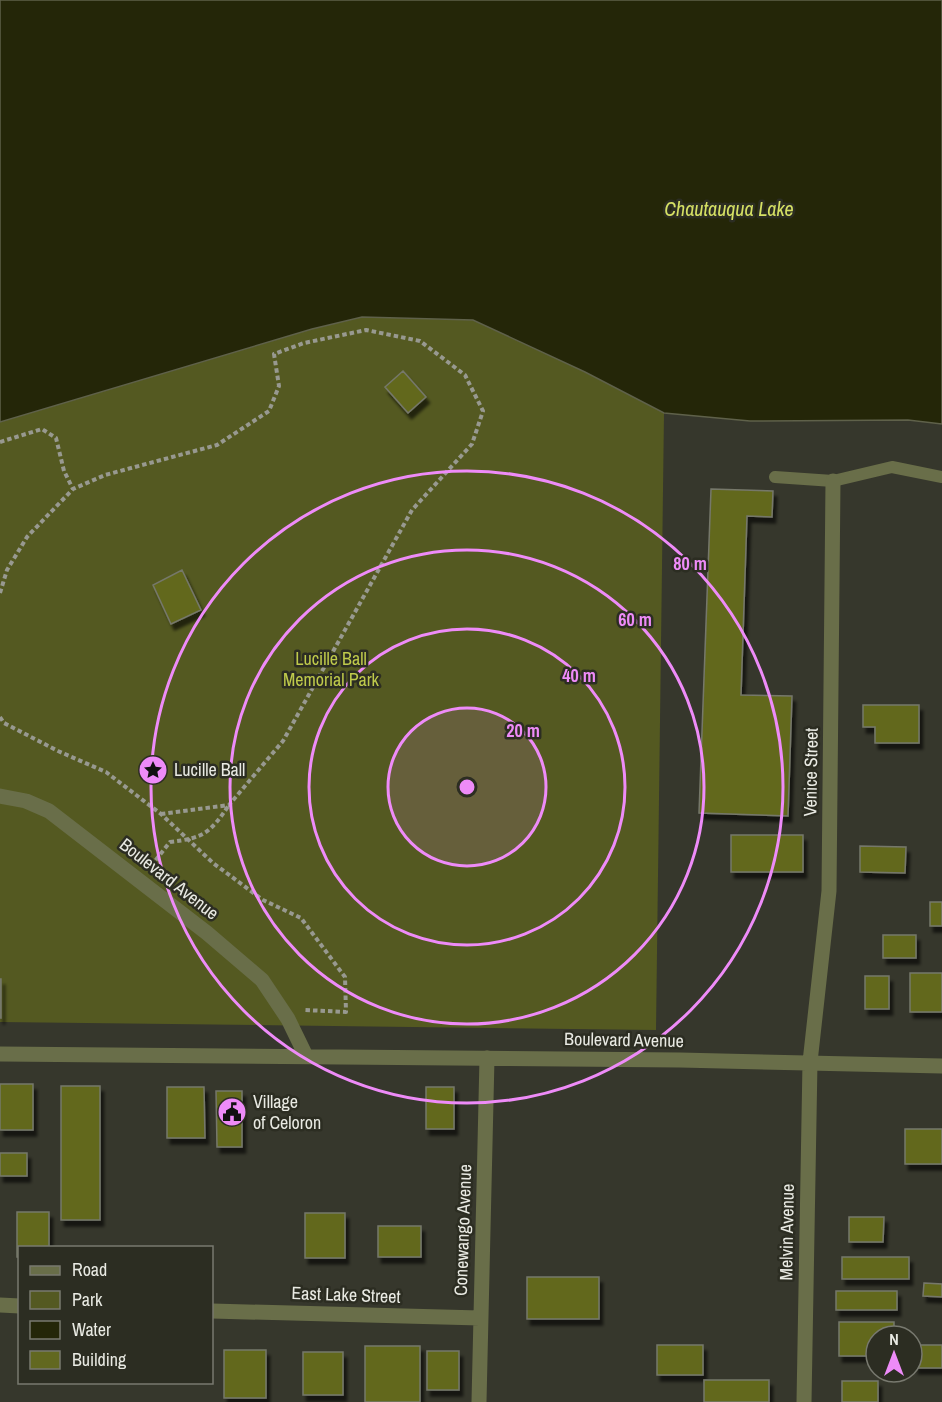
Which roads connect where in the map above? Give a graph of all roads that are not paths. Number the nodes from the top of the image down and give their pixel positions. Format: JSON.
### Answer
{"nodes":[{"id":1,"x":775,"y":477,"type":"dead end"},
{"id":2,"x":942,"y":477,"type":"edge"},
{"id":3,"x":833,"y":481,"type":"junction"},
{"id":4,"x":0,"y":796,"type":"edge"},
{"id":5,"x":0,"y":1054,"type":"edge"},
{"id":6,"x":306,"y":1056,"type":"junction"},
{"id":7,"x":487,"y":1058,"type":"junction"},
{"id":8,"x":810,"y":1062,"type":"junction"},
{"id":9,"x":942,"y":1066,"type":"edge"},
{"id":10,"x":0,"y":1305,"type":"edge"},
{"id":11,"x":18,"y":1306,"type":"edge"},
{"id":12,"x":213,"y":1311,"type":"edge"},
{"id":13,"x":480,"y":1318,"type":"junction"},
{"id":14,"x":479,"y":1402,"type":"edge"},
{"id":15,"x":804,"y":1402,"type":"edge"}],
"edges":[{"from":1,"to":3,"type":"lane"},
{"from":2,"to":3,"type":"lane"},
{"from":3,"to":8,"type":"street","name":"Venice Street"},
{"from":4,"to":6,"type":"street","name":"Boulevard Avenue"},
{"from":5,"to":6,"type":"street","name":"Boulevard Avenue"},
{"from":6,"to":7,"type":"street","name":"Boulevard Avenue"},
{"from":7,"to":8,"type":"street","name":"Boulevard Avenue"},
{"from":7,"to":13,"type":"street","name":"Conewango Avenue"},
{"from":8,"to":9,"type":"street","name":"Boulevard Avenue"},
{"from":8,"to":15,"type":"street","name":"Melvin Avenue"},
{"from":10,"to":11,"type":"street"},
{"from":12,"to":13,"type":"street","name":"East Lake Street"},
{"from":13,"to":14,"type":"street","name":"Conewango Avenue"}]}
